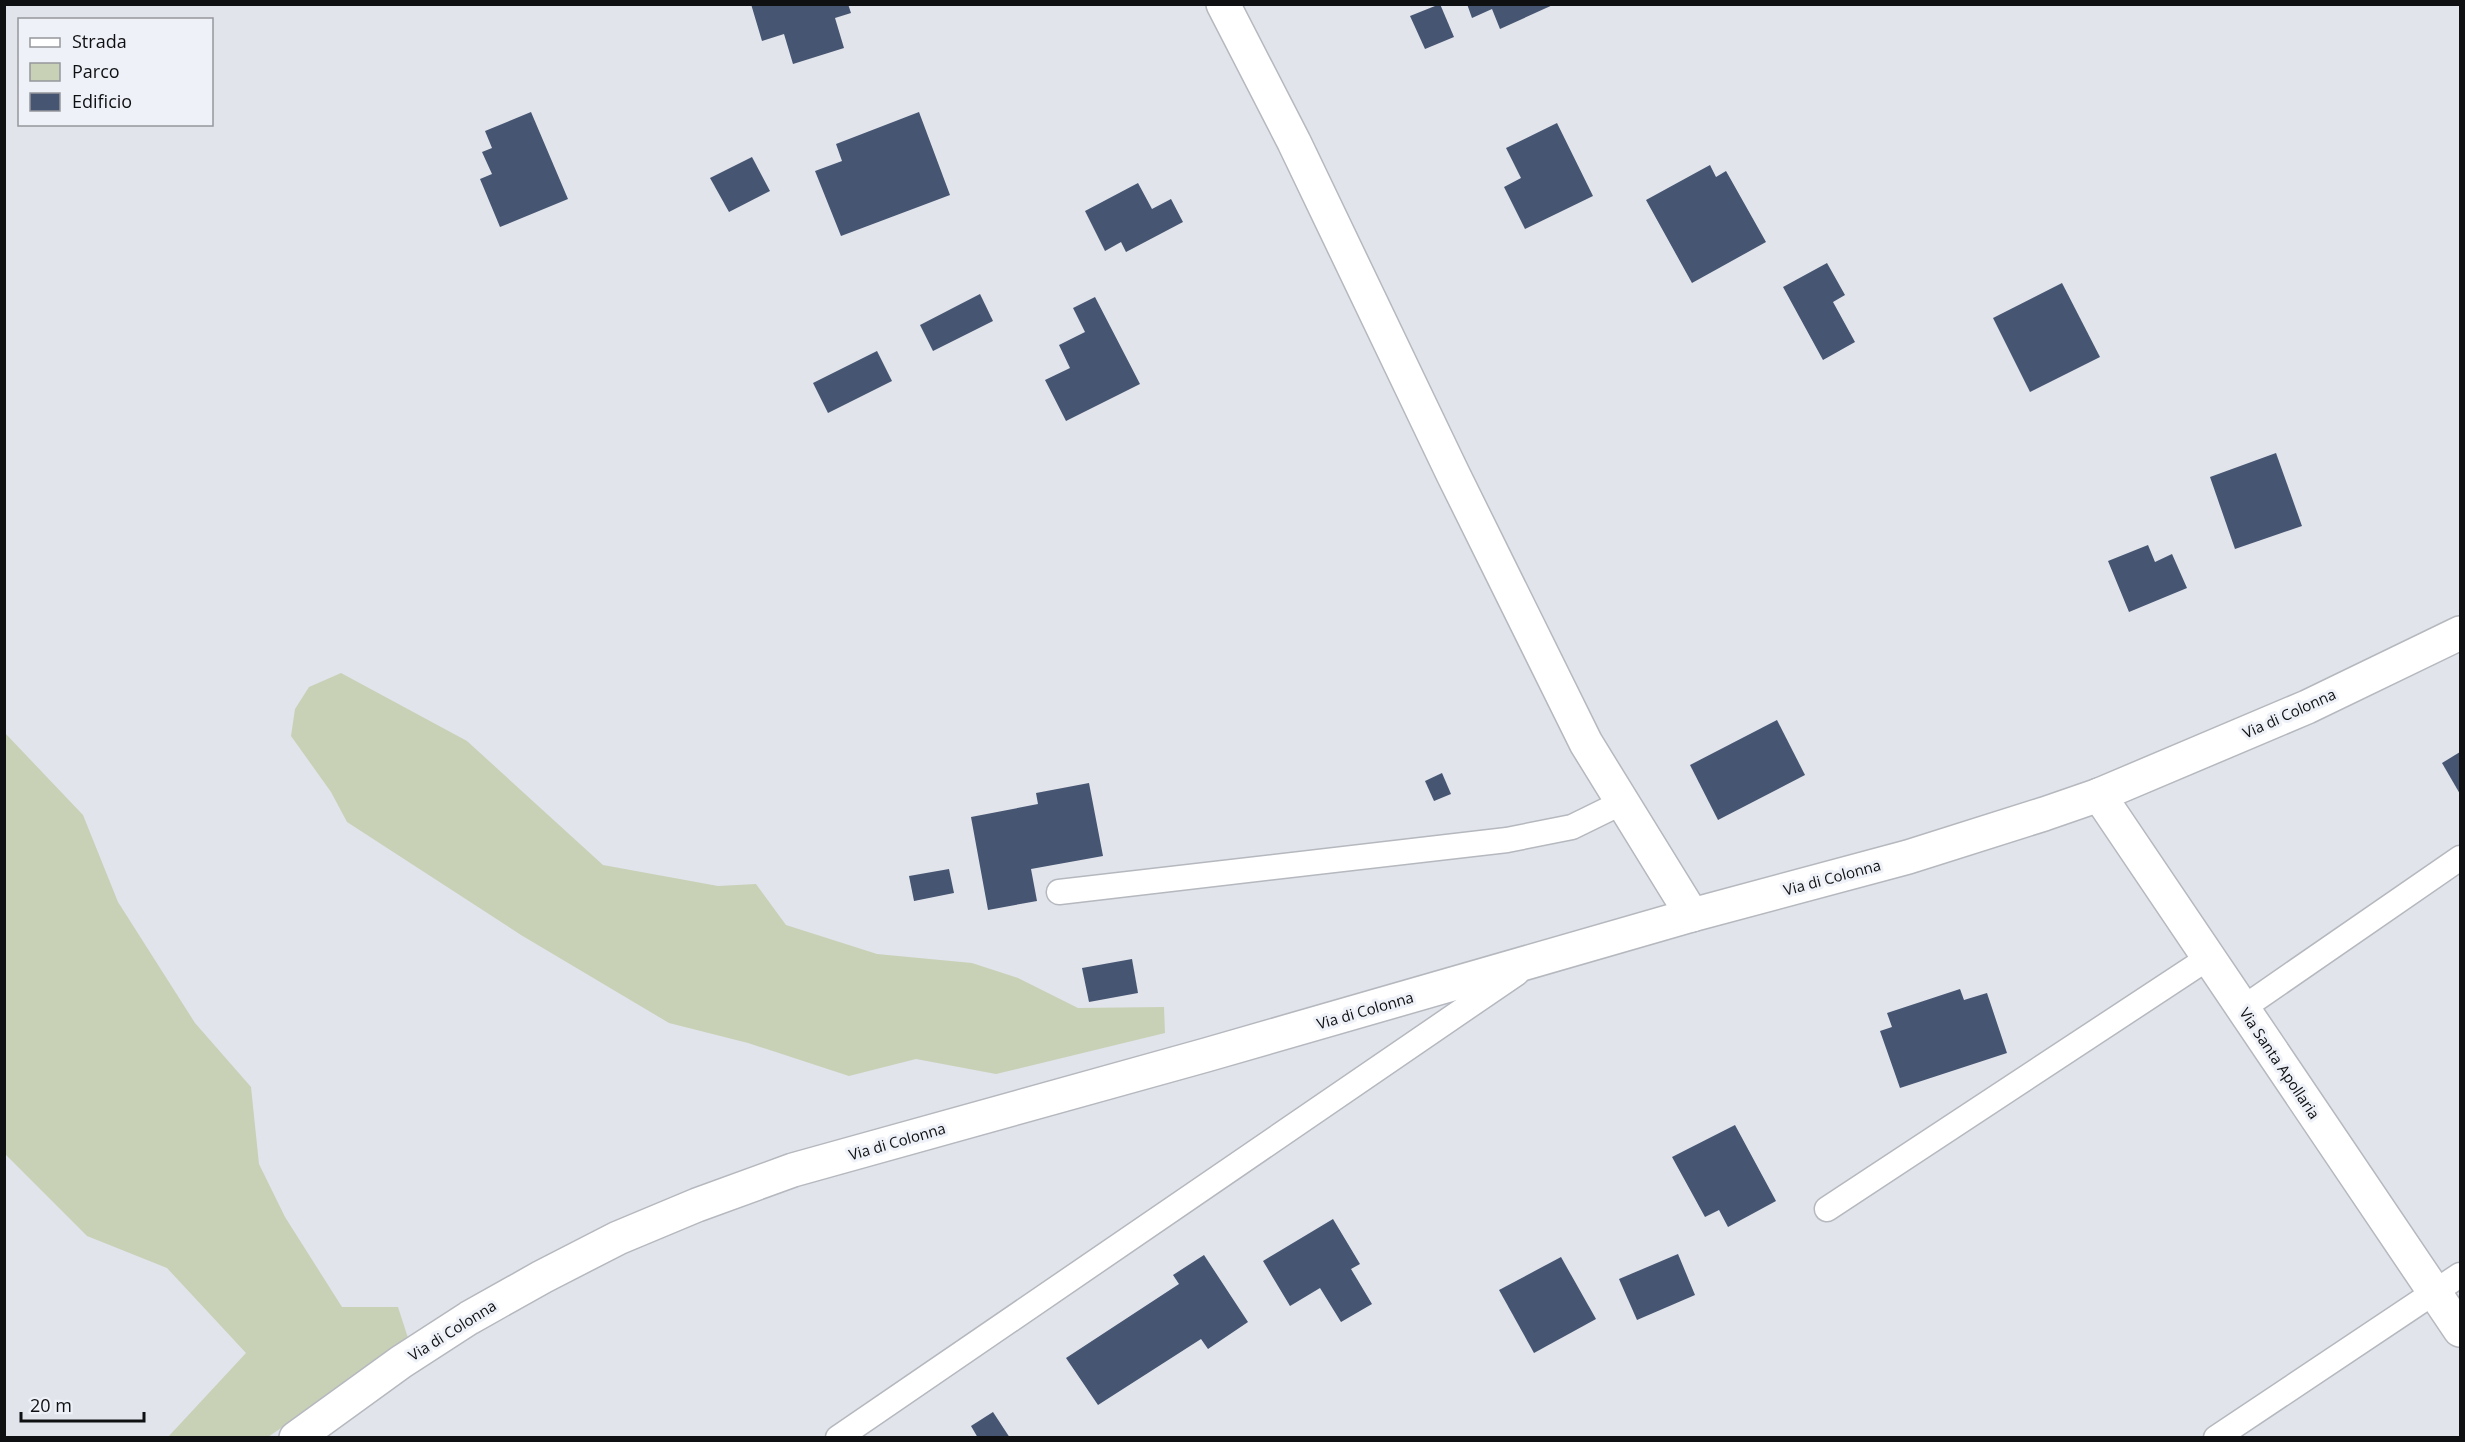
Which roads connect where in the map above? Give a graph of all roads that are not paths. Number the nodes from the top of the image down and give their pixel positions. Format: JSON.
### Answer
{"nodes":[{"id":1,"x":1223,"y":4,"type":"edge"},
{"id":2,"x":2460,"y":633,"type":"edge"},
{"id":3,"x":2098,"y":795,"type":"junction"},
{"id":4,"x":1623,"y":802,"type":"junction"},
{"id":5,"x":2460,"y":858,"type":"edge"},
{"id":6,"x":1059,"y":892,"type":"dead end"},
{"id":7,"x":1692,"y":915,"type":"junction"},
{"id":8,"x":2208,"y":958,"type":"junction"},
{"id":9,"x":1533,"y":961,"type":"junction"},
{"id":10,"x":2243,"y":1008,"type":"junction"},
{"id":11,"x":1827,"y":1209,"type":"dead end"},
{"id":12,"x":2448,"y":1284,"type":"edge"},
{"id":13,"x":2460,"y":1330,"type":"edge"},
{"id":14,"x":296,"y":1437,"type":"edge"},
{"id":15,"x":838,"y":1437,"type":"edge"},
{"id":16,"x":2216,"y":1437,"type":"edge"}],
"edges":[{"from":1,"to":4,"type":"street"},
{"from":2,"to":3,"type":"street","name":"Via di Colonna"},
{"from":3,"to":7,"type":"street","name":"Via di Colonna"},
{"from":3,"to":8,"type":"street","name":"Via Santa Apollaria"},
{"from":4,"to":6,"type":"lane"},
{"from":4,"to":7,"type":"street"},
{"from":5,"to":10,"type":"lane"},
{"from":7,"to":9,"type":"street","name":"Via di Colonna"},
{"from":8,"to":10,"type":"street","name":"Via Santa Apollaria"},
{"from":8,"to":11,"type":"lane"},
{"from":9,"to":14,"type":"street","name":"Via di Colonna"},
{"from":9,"to":15,"type":"lane"},
{"from":10,"to":12,"type":"street","name":"Via Santa Apollaria"},
{"from":12,"to":13,"type":"street","name":"Via Santa Apollaria"},
{"from":12,"to":16,"type":"lane"}]}
